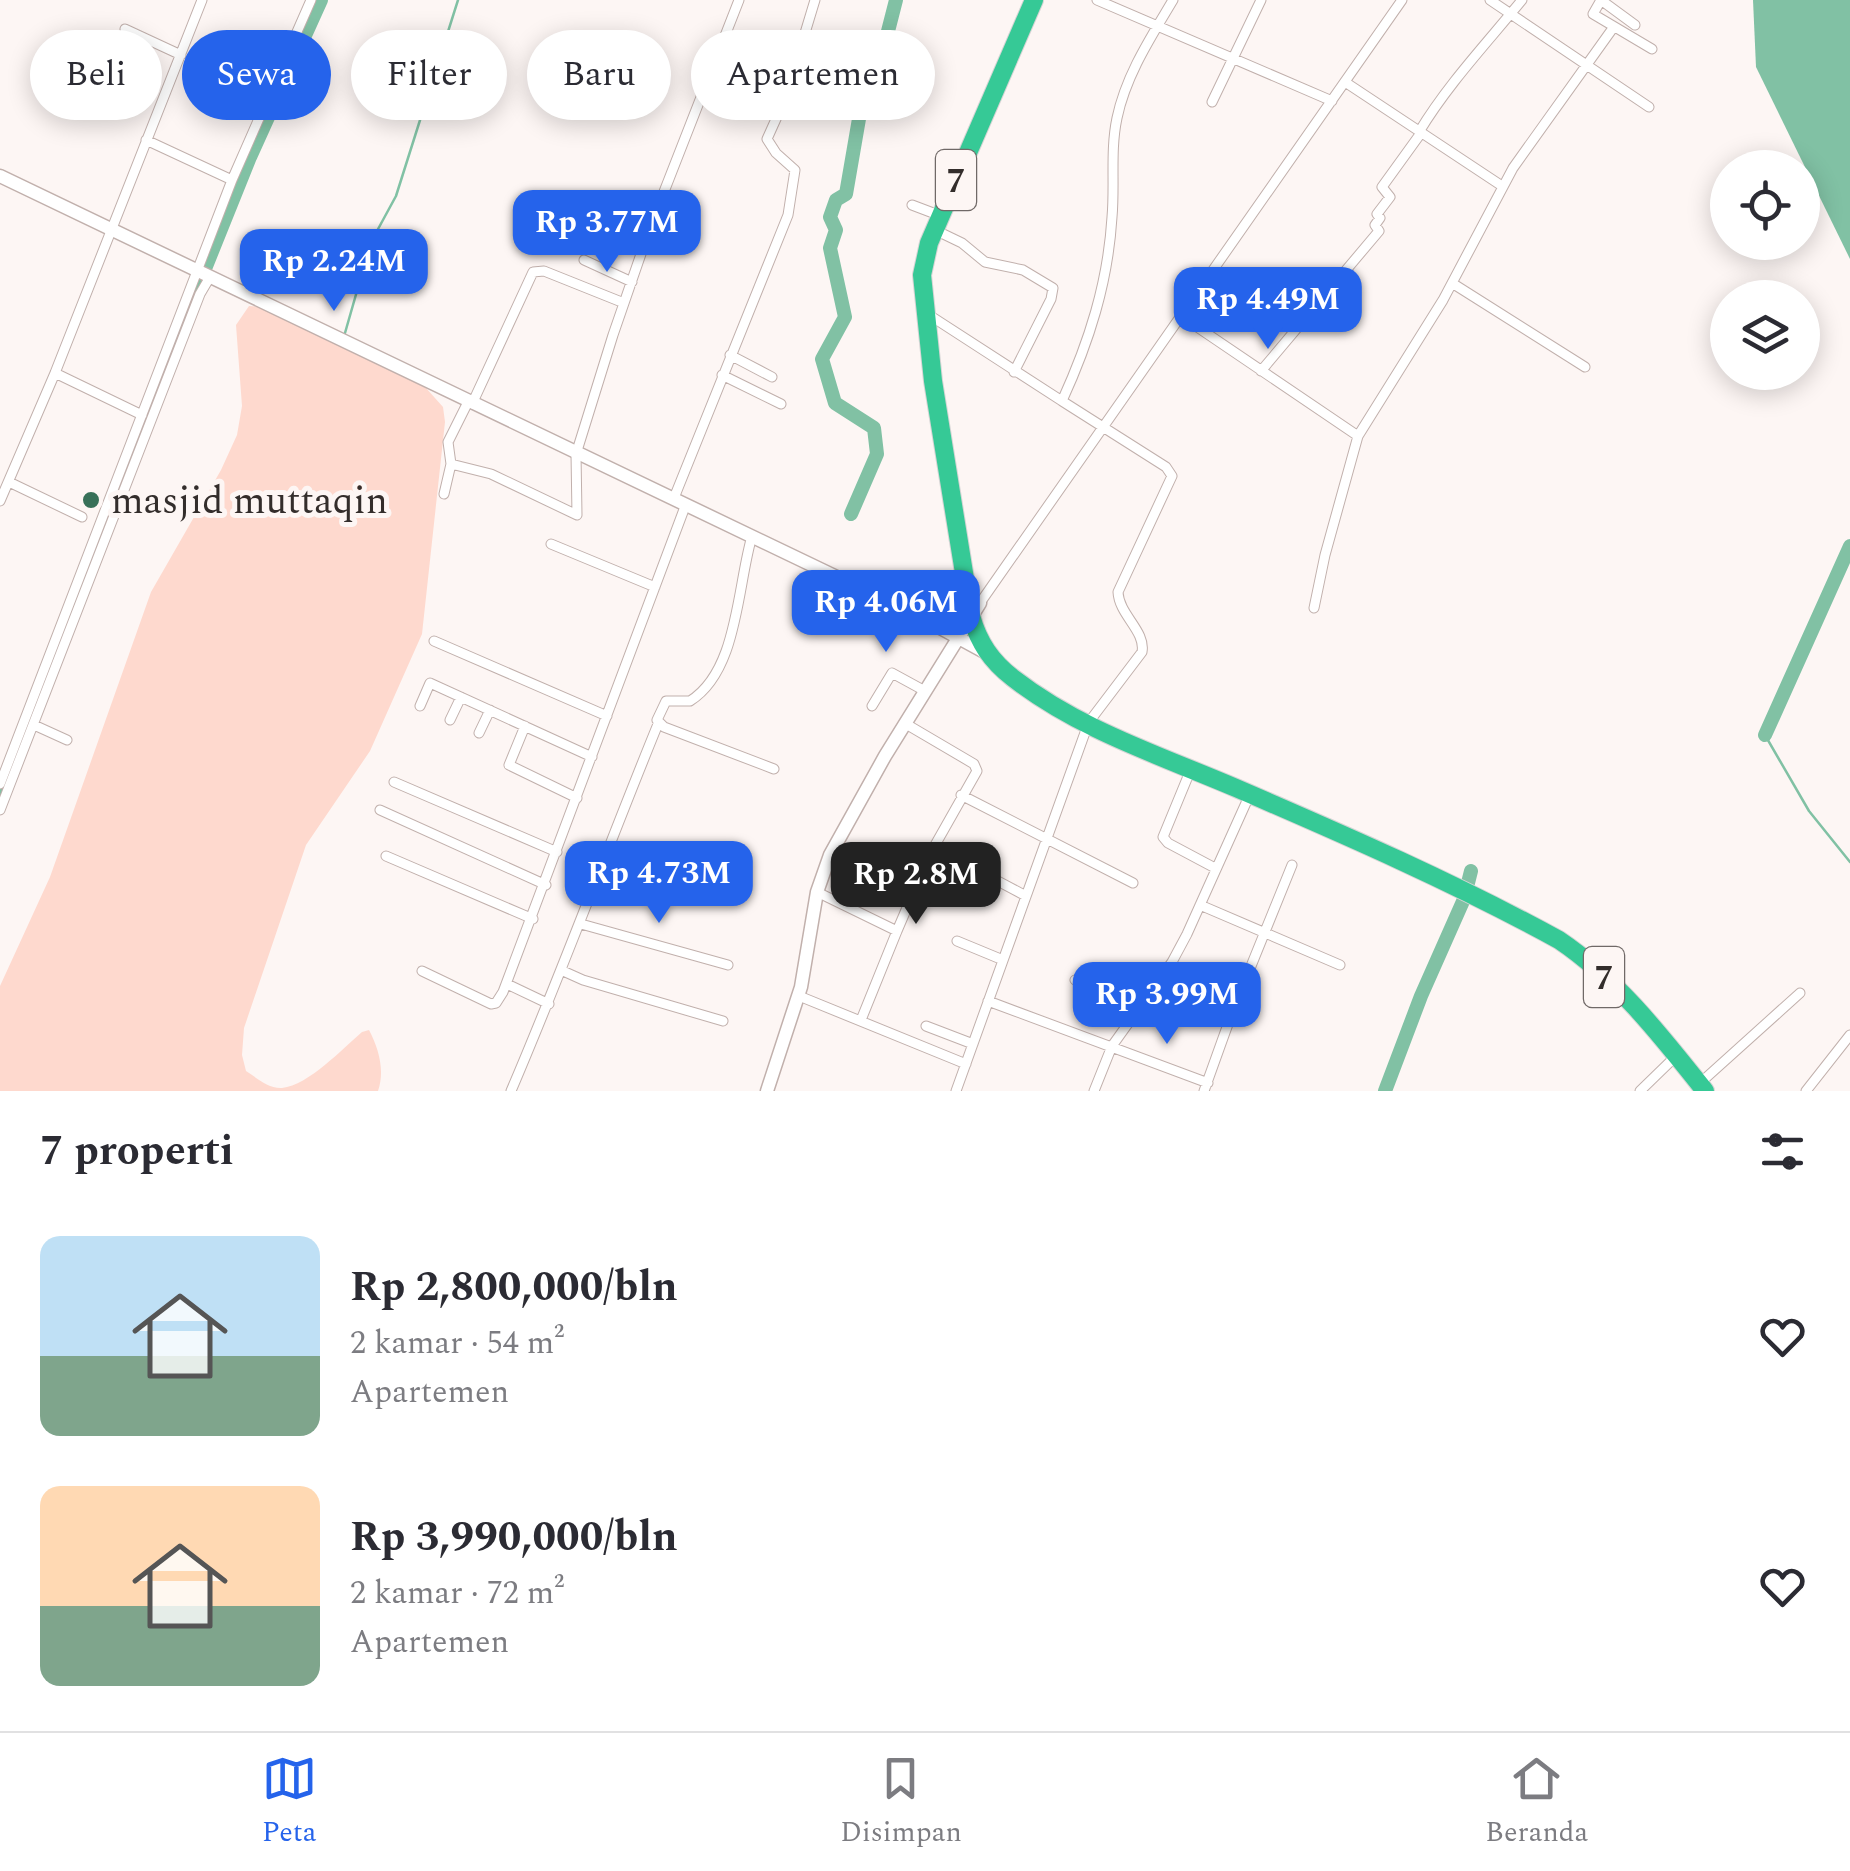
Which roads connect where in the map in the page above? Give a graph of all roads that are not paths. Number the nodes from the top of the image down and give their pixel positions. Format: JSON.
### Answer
{"nodes":[{"id":1,"x":202,"y":0,"type":"edge"},
{"id":2,"x":311,"y":0,"type":"edge"},
{"id":3,"x":739,"y":0,"type":"edge"},
{"id":4,"x":815,"y":0,"type":"edge"},
{"id":5,"x":1034,"y":0,"type":"edge"},
{"id":6,"x":1097,"y":0,"type":"edge"},
{"id":7,"x":1173,"y":0,"type":"edge"},
{"id":8,"x":1262,"y":0,"type":"edge"},
{"id":9,"x":1402,"y":0,"type":"edge"},
{"id":10,"x":1490,"y":0,"type":"edge"},
{"id":11,"x":1522,"y":0,"type":"edge"},
{"id":12,"x":1601,"y":0,"type":"edge"},
{"id":13,"x":1510,"y":15,"type":"junction"},
{"id":14,"x":1158,"y":24,"type":"junction"},
{"id":15,"x":1635,"y":25,"type":"dead end"},
{"id":16,"x":1613,"y":28,"type":"junction"},
{"id":17,"x":125,"y":29,"type":"dead end"},
{"id":18,"x":1652,"y":49,"type":"dead end"},
{"id":19,"x":181,"y":55,"type":"junction"},
{"id":20,"x":1234,"y":57,"type":"junction"},
{"id":21,"x":1585,"y":66,"type":"junction"},
{"id":22,"x":1346,"y":82,"type":"junction"},
{"id":23,"x":1332,"y":101,"type":"junction"},
{"id":24,"x":1212,"y":102,"type":"dead end"},
{"id":25,"x":1649,"y":107,"type":"dead end"},
{"id":26,"x":1420,"y":133,"type":"junction"},
{"id":27,"x":146,"y":140,"type":"junction"},
{"id":28,"x":0,"y":176,"type":"edge"},
{"id":29,"x":232,"y":180,"type":"junction"},
{"id":30,"x":1502,"y":186,"type":"junction"},
{"id":31,"x":912,"y":204,"type":"dead end"},
{"id":32,"x":938,"y":223,"type":"junction"},
{"id":33,"x":109,"y":231,"type":"junction"},
{"id":34,"x":584,"y":260,"type":"dead end"},
{"id":35,"x":204,"y":274,"type":"junction"},
{"id":36,"x":632,"y":282,"type":"junction"},
{"id":37,"x":1452,"y":284,"type":"junction"},
{"id":38,"x":624,"y":303,"type":"junction"},
{"id":39,"x":926,"y":312,"type":"junction"},
{"id":40,"x":1181,"y":316,"type":"junction"},
{"id":41,"x":730,"y":355,"type":"junction"},
{"id":42,"x":1585,"y":367,"type":"dead end"},
{"id":43,"x":1014,"y":372,"type":"junction"},
{"id":44,"x":1261,"y":372,"type":"junction"},
{"id":45,"x":55,"y":373,"type":"junction"},
{"id":46,"x":722,"y":375,"type":"junction"},
{"id":47,"x":772,"y":377,"type":"dead end"},
{"id":48,"x":1062,"y":402,"type":"junction"},
{"id":49,"x":469,"y":403,"type":"junction"},
{"id":50,"x":781,"y":404,"type":"dead end"},
{"id":51,"x":142,"y":414,"type":"junction"},
{"id":52,"x":1102,"y":428,"type":"junction"},
{"id":53,"x":1358,"y":436,"type":"junction"},
{"id":54,"x":576,"y":454,"type":"junction"},
{"id":55,"x":451,"y":464,"type":"junction"},
{"id":56,"x":9,"y":482,"type":"junction"},
{"id":57,"x":444,"y":494,"type":"dead end"},
{"id":58,"x":0,"y":501,"type":"edge"},
{"id":59,"x":680,"y":501,"type":"junction"},
{"id":60,"x":82,"y":517,"type":"dead end"},
{"id":61,"x":752,"y":536,"type":"junction"},
{"id":62,"x":551,"y":544,"type":"dead end"},
{"id":63,"x":655,"y":587,"type":"junction"},
{"id":64,"x":1314,"y":608,"type":"dead end"},
{"id":65,"x":976,"y":610,"type":"junction"},
{"id":66,"x":958,"y":638,"type":"junction"},
{"id":67,"x":434,"y":641,"type":"dead end"},
{"id":68,"x":994,"y":654,"type":"junction"},
{"id":69,"x":924,"y":691,"type":"junction"},
{"id":70,"x":461,"y":697,"type":"junction"},
{"id":71,"x":420,"y":706,"type":"dead end"},
{"id":72,"x":872,"y":706,"type":"dead end"},
{"id":73,"x":490,"y":710,"type":"junction"},
{"id":74,"x":606,"y":716,"type":"junction"},
{"id":75,"x":450,"y":720,"type":"dead end"},
{"id":76,"x":1089,"y":722,"type":"junction"},
{"id":77,"x":658,"y":724,"type":"junction"},
{"id":78,"x":906,"y":724,"type":"junction"},
{"id":79,"x":34,"y":725,"type":"junction"},
{"id":80,"x":524,"y":726,"type":"junction"},
{"id":81,"x":479,"y":733,"type":"dead end"},
{"id":82,"x":68,"y":740,"type":"dead end"},
{"id":83,"x":592,"y":757,"type":"junction"},
{"id":84,"x":774,"y":769,"type":"dead end"},
{"id":85,"x":1191,"y":769,"type":"junction"},
{"id":86,"x":394,"y":782,"type":"dead end"},
{"id":87,"x":0,"y":784,"type":"edge"},
{"id":88,"x":1250,"y":794,"type":"junction"},
{"id":89,"x":961,"y":796,"type":"junction"},
{"id":90,"x":577,"y":798,"type":"junction"},
{"id":91,"x":0,"y":810,"type":"edge"},
{"id":92,"x":380,"y":810,"type":"dead end"},
{"id":93,"x":1047,"y":838,"type":"junction"},
{"id":94,"x":934,"y":846,"type":"junction"},
{"id":95,"x":557,"y":852,"type":"junction"},
{"id":96,"x":386,"y":856,"type":"dead end"},
{"id":97,"x":1292,"y":865,"type":"dead end"},
{"id":98,"x":1215,"y":868,"type":"junction"},
{"id":99,"x":1134,"y":882,"type":"dead end"},
{"id":100,"x":546,"y":885,"type":"junction"},
{"id":101,"x":816,"y":892,"type":"junction"},
{"id":102,"x":1026,"y":896,"type":"junction"},
{"id":103,"x":1200,"y":905,"type":"junction"},
{"id":104,"x":533,"y":919,"type":"junction"},
{"id":105,"x":580,"y":924,"type":"junction"},
{"id":106,"x":896,"y":931,"type":"junction"},
{"id":107,"x":1266,"y":936,"type":"junction"},
{"id":108,"x":957,"y":941,"type":"dead end"},
{"id":109,"x":1003,"y":960,"type":"junction"},
{"id":110,"x":728,"y":965,"type":"dead end"},
{"id":111,"x":1340,"y":965,"type":"dead end"},
{"id":112,"x":563,"y":971,"type":"junction"},
{"id":113,"x":422,"y":972,"type":"dead end"},
{"id":114,"x":1075,"y":980,"type":"dead end"},
{"id":115,"x":507,"y":984,"type":"junction"},
{"id":116,"x":1800,"y":993,"type":"dead end"},
{"id":117,"x":799,"y":996,"type":"junction"},
{"id":118,"x":988,"y":1002,"type":"junction"},
{"id":119,"x":549,"y":1004,"type":"junction"},
{"id":120,"x":1140,"y":1008,"type":"junction"},
{"id":121,"x":861,"y":1020,"type":"junction"},
{"id":122,"x":723,"y":1021,"type":"dead end"},
{"id":123,"x":926,"y":1026,"type":"dead end"},
{"id":124,"x":1850,"y":1034,"type":"edge"},
{"id":125,"x":973,"y":1044,"type":"junction"},
{"id":126,"x":1112,"y":1046,"type":"junction"},
{"id":127,"x":1676,"y":1056,"type":"junction"},
{"id":128,"x":966,"y":1064,"type":"junction"},
{"id":129,"x":1206,"y":1087,"type":"edge"},
{"id":130,"x":1702,"y":1087,"type":"edge"},
{"id":131,"x":511,"y":1091,"type":"edge"},
{"id":132,"x":767,"y":1091,"type":"edge"},
{"id":133,"x":956,"y":1091,"type":"edge"},
{"id":134,"x":1094,"y":1091,"type":"edge"},
{"id":135,"x":1640,"y":1091,"type":"edge"},
{"id":136,"x":1806,"y":1091,"type":"edge"}],
"edges":[{"from":1,"to":19,"type":"street"},
{"from":2,"to":29,"type":"street"},
{"from":3,"to":36,"type":"street"},
{"from":4,"to":41,"type":"street"},
{"from":5,"to":32,"type":"highway","number":"7"},
{"from":6,"to":14,"type":"street"},
{"from":7,"to":14,"type":"street"},
{"from":8,"to":20,"type":"street"},
{"from":9,"to":22,"type":"street"},
{"from":10,"to":13,"type":"street"},
{"from":11,"to":13,"type":"street"},
{"from":12,"to":15,"type":"street"},
{"from":12,"to":16,"type":"street"},
{"from":13,"to":21,"type":"street"},
{"from":13,"to":26,"type":"street"},
{"from":14,"to":20,"type":"street"},
{"from":14,"to":48,"type":"street"},
{"from":16,"to":18,"type":"street"},
{"from":16,"to":21,"type":"street"},
{"from":17,"to":19,"type":"street"},
{"from":19,"to":27,"type":"street"},
{"from":20,"to":23,"type":"street"},
{"from":20,"to":24,"type":"street"},
{"from":21,"to":25,"type":"street"},
{"from":21,"to":30,"type":"street"},
{"from":22,"to":23,"type":"street"},
{"from":22,"to":26,"type":"street"},
{"from":23,"to":40,"type":"street"},
{"from":26,"to":30,"type":"street"},
{"from":26,"to":44,"type":"street"},
{"from":27,"to":29,"type":"street"},
{"from":27,"to":33,"type":"street"},
{"from":28,"to":33,"type":"street"},
{"from":29,"to":35,"type":"street"},
{"from":30,"to":37,"type":"street"},
{"from":31,"to":32,"type":"street"},
{"from":32,"to":39,"type":"highway","number":"7"},
{"from":32,"to":43,"type":"street"},
{"from":33,"to":35,"type":"street"},
{"from":33,"to":45,"type":"street"},
{"from":34,"to":36,"type":"street"},
{"from":35,"to":49,"type":"street"},
{"from":35,"to":51,"type":"street"},
{"from":35,"to":79,"type":"street"},
{"from":36,"to":38,"type":"street"},
{"from":37,"to":42,"type":"street"},
{"from":37,"to":53,"type":"street"},
{"from":38,"to":49,"type":"street"},
{"from":38,"to":54,"type":"street"},
{"from":39,"to":43,"type":"street"},
{"from":39,"to":65,"type":"highway","number":"7"},
{"from":40,"to":44,"type":"street"},
{"from":40,"to":52,"type":"street"},
{"from":41,"to":46,"type":"street"},
{"from":41,"to":47,"type":"street"},
{"from":43,"to":48,"type":"street"},
{"from":44,"to":53,"type":"street"},
{"from":45,"to":51,"type":"street"},
{"from":45,"to":56,"type":"street"},
{"from":46,"to":50,"type":"street"},
{"from":46,"to":59,"type":"street"},
{"from":48,"to":52,"type":"street"},
{"from":49,"to":54,"type":"street"},
{"from":49,"to":55,"type":"street"},
{"from":51,"to":87,"type":"street"},
{"from":52,"to":65,"type":"street"},
{"from":52,"to":76,"type":"street"},
{"from":53,"to":64,"type":"street"},
{"from":54,"to":55,"type":"street"},
{"from":54,"to":59,"type":"street"},
{"from":55,"to":57,"type":"street"},
{"from":56,"to":58,"type":"street"},
{"from":56,"to":60,"type":"street"},
{"from":59,"to":61,"type":"street"},
{"from":59,"to":63,"type":"street"},
{"from":61,"to":66,"type":"street"},
{"from":61,"to":77,"type":"street"},
{"from":62,"to":63,"type":"street"},
{"from":63,"to":74,"type":"street"},
{"from":65,"to":66,"type":"street"},
{"from":65,"to":68,"type":"highway","number":"7"},
{"from":66,"to":68,"type":"street"},
{"from":66,"to":69,"type":"street"},
{"from":67,"to":74,"type":"street"},
{"from":68,"to":76,"type":"highway","number":"7"},
{"from":69,"to":72,"type":"street"},
{"from":69,"to":78,"type":"street"},
{"from":70,"to":71,"type":"street"},
{"from":70,"to":73,"type":"street"},
{"from":70,"to":75,"type":"street"},
{"from":73,"to":80,"type":"street"},
{"from":73,"to":81,"type":"street"},
{"from":74,"to":83,"type":"street"},
{"from":76,"to":85,"type":"highway","number":"7"},
{"from":76,"to":93,"type":"street"},
{"from":77,"to":84,"type":"street"},
{"from":77,"to":105,"type":"street"},
{"from":78,"to":89,"type":"street"},
{"from":78,"to":101,"type":"street"},
{"from":79,"to":82,"type":"street"},
{"from":79,"to":91,"type":"street"},
{"from":80,"to":83,"type":"street"},
{"from":80,"to":90,"type":"street"},
{"from":83,"to":90,"type":"street"},
{"from":85,"to":88,"type":"highway","number":"7"},
{"from":85,"to":98,"type":"street"},
{"from":86,"to":95,"type":"street"},
{"from":88,"to":98,"type":"street"},
{"from":88,"to":127,"type":"highway","number":"7"},
{"from":89,"to":93,"type":"street"},
{"from":89,"to":94,"type":"street"},
{"from":90,"to":95,"type":"street"},
{"from":92,"to":100,"type":"street"},
{"from":93,"to":99,"type":"street"},
{"from":93,"to":102,"type":"street"},
{"from":94,"to":102,"type":"street"},
{"from":94,"to":106,"type":"street"},
{"from":95,"to":100,"type":"street"},
{"from":96,"to":104,"type":"street"},
{"from":97,"to":107,"type":"street"},
{"from":98,"to":103,"type":"street"},
{"from":100,"to":104,"type":"street"},
{"from":101,"to":106,"type":"street"},
{"from":101,"to":117,"type":"street"},
{"from":102,"to":109,"type":"street"},
{"from":103,"to":107,"type":"street"},
{"from":103,"to":120,"type":"street"},
{"from":104,"to":115,"type":"street"},
{"from":105,"to":110,"type":"street"},
{"from":105,"to":112,"type":"street"},
{"from":106,"to":121,"type":"street"},
{"from":107,"to":111,"type":"street"},
{"from":107,"to":129,"type":"street"},
{"from":108,"to":109,"type":"street"},
{"from":109,"to":118,"type":"street"},
{"from":112,"to":119,"type":"street"},
{"from":112,"to":122,"type":"street"},
{"from":113,"to":115,"type":"street"},
{"from":114,"to":120,"type":"street"},
{"from":115,"to":119,"type":"street"},
{"from":116,"to":130,"type":"street"},
{"from":117,"to":121,"type":"street"},
{"from":117,"to":132,"type":"street"},
{"from":118,"to":125,"type":"street"},
{"from":118,"to":126,"type":"street"},
{"from":119,"to":131,"type":"street"},
{"from":120,"to":126,"type":"street"},
{"from":121,"to":128,"type":"street"},
{"from":123,"to":125,"type":"street"},
{"from":124,"to":136,"type":"street"},
{"from":125,"to":128,"type":"street"},
{"from":126,"to":129,"type":"street"},
{"from":126,"to":134,"type":"street"},
{"from":127,"to":130,"type":"highway","number":"7"},
{"from":127,"to":135,"type":"street"},
{"from":128,"to":133,"type":"street"}]}
